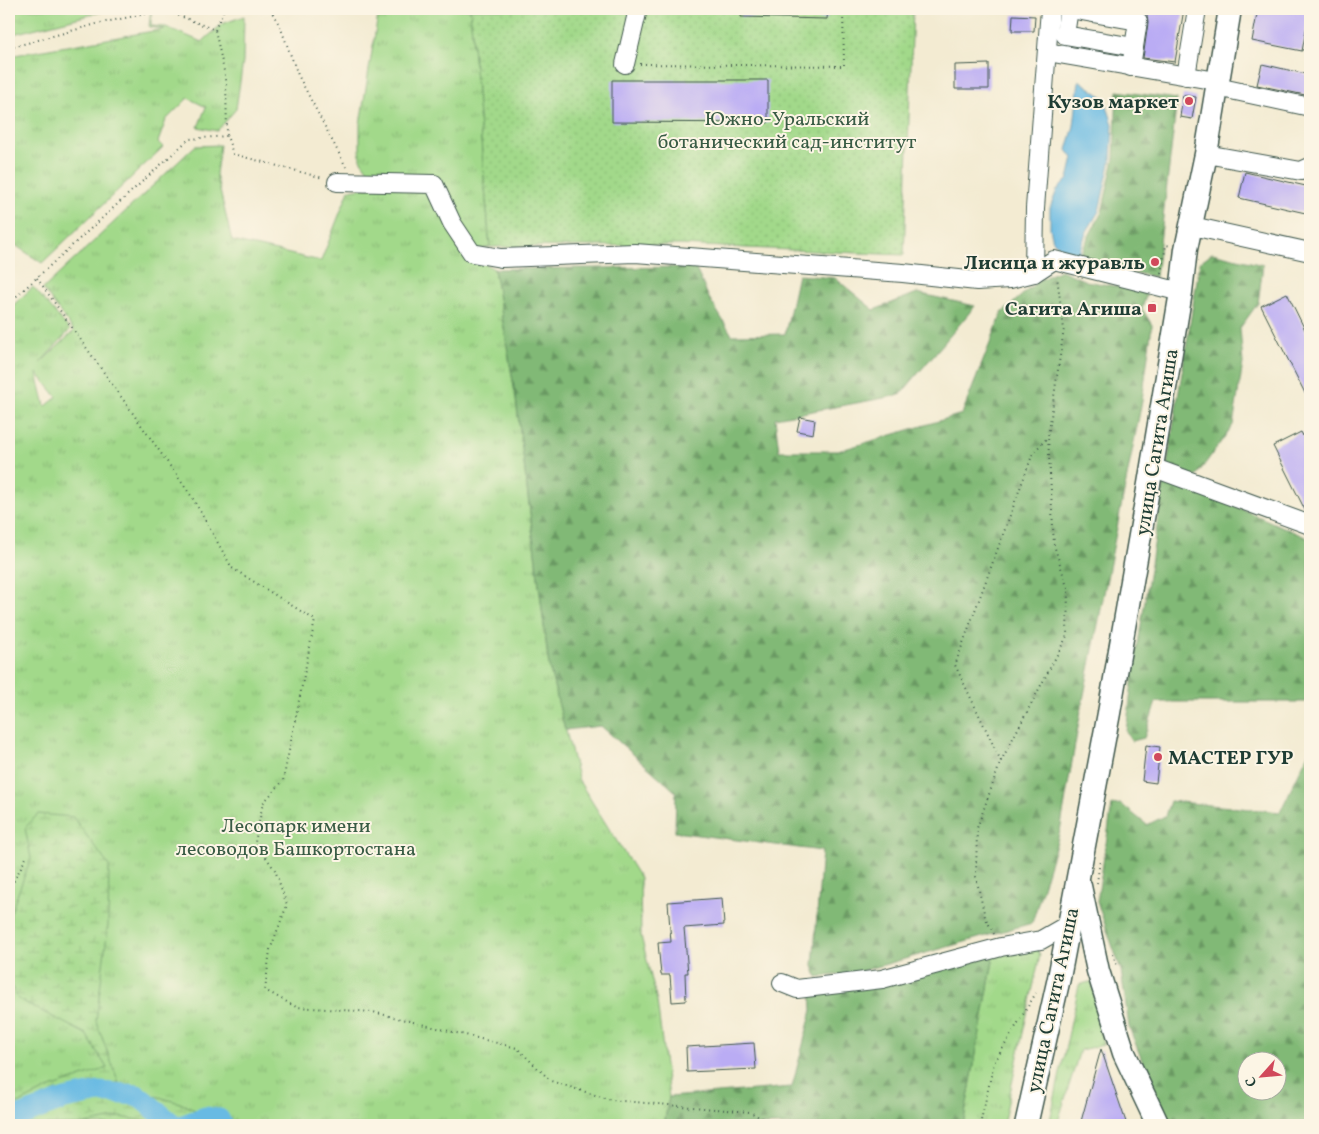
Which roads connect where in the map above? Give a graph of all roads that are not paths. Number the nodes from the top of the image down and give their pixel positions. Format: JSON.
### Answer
{"nodes":[{"id":1,"x":638,"y":9,"type":"edge"},
{"id":2,"x":1050,"y":9,"type":"edge"},
{"id":3,"x":1070,"y":9,"type":"edge"},
{"id":4,"x":1198,"y":9,"type":"edge"},
{"id":5,"x":1230,"y":9,"type":"edge"},
{"id":6,"x":1134,"y":47,"type":"junction"},
{"id":7,"x":1047,"y":52,"type":"junction"},
{"id":8,"x":625,"y":64,"type":"road end"},
{"id":9,"x":1130,"y":67,"type":"junction"},
{"id":10,"x":1186,"y":76,"type":"junction"},
{"id":11,"x":1217,"y":84,"type":"junction"},
{"id":12,"x":1310,"y":107,"type":"edge"},
{"id":13,"x":1206,"y":154,"type":"junction"},
{"id":14,"x":1310,"y":167,"type":"edge"},
{"id":15,"x":342,"y":182,"type":"road end"},
{"id":16,"x":1192,"y":226,"type":"junction"},
{"id":17,"x":1310,"y":252,"type":"edge"},
{"id":18,"x":1034,"y":273,"type":"junction"},
{"id":19,"x":1180,"y":292,"type":"junction"},
{"id":20,"x":1160,"y":470,"type":"dead end"},
{"id":21,"x":1310,"y":525,"type":"edge"},
{"id":22,"x":1078,"y":875,"type":"junction"},
{"id":23,"x":1069,"y":924,"type":"junction"},
{"id":24,"x":782,"y":983,"type":"dead end"},
{"id":25,"x":1026,"y":1125,"type":"edge"},
{"id":26,"x":1158,"y":1125,"type":"edge"}],
"edges":[{"from":1,"to":8,"type":"street"},
{"from":2,"to":7,"type":"street"},
{"from":3,"to":6,"type":"street"},
{"from":3,"to":6,"type":"street"},
{"from":4,"to":10,"type":"street"},
{"from":5,"to":11,"type":"main road","name":"улица Сагита Агиша"},
{"from":6,"to":9,"type":"street"},
{"from":7,"to":9,"type":"street"},
{"from":7,"to":18,"type":"street"},
{"from":9,"to":10,"type":"street"},
{"from":10,"to":11,"type":"street"},
{"from":11,"to":12,"type":"street"},
{"from":11,"to":13,"type":"main road","name":"улица Сагита Агиша"},
{"from":13,"to":14,"type":"street"},
{"from":13,"to":16,"type":"main road","name":"улица Сагита Агиша"},
{"from":15,"to":18,"type":"street"},
{"from":16,"to":17,"type":"street"},
{"from":16,"to":19,"type":"main road","name":"улица Сагита Агиша"},
{"from":18,"to":19,"type":"street"},
{"from":19,"to":22,"type":"main road","name":"улица Сагита Агиша"},
{"from":20,"to":21,"type":"street"},
{"from":22,"to":23,"type":"main road","name":"улица Сагита Агиша"},
{"from":22,"to":26,"type":"main road","name":"улица Сагита Агиша"},
{"from":23,"to":24,"type":"street"},
{"from":23,"to":25,"type":"main road","name":"улица Сагита Агиша"}]}
